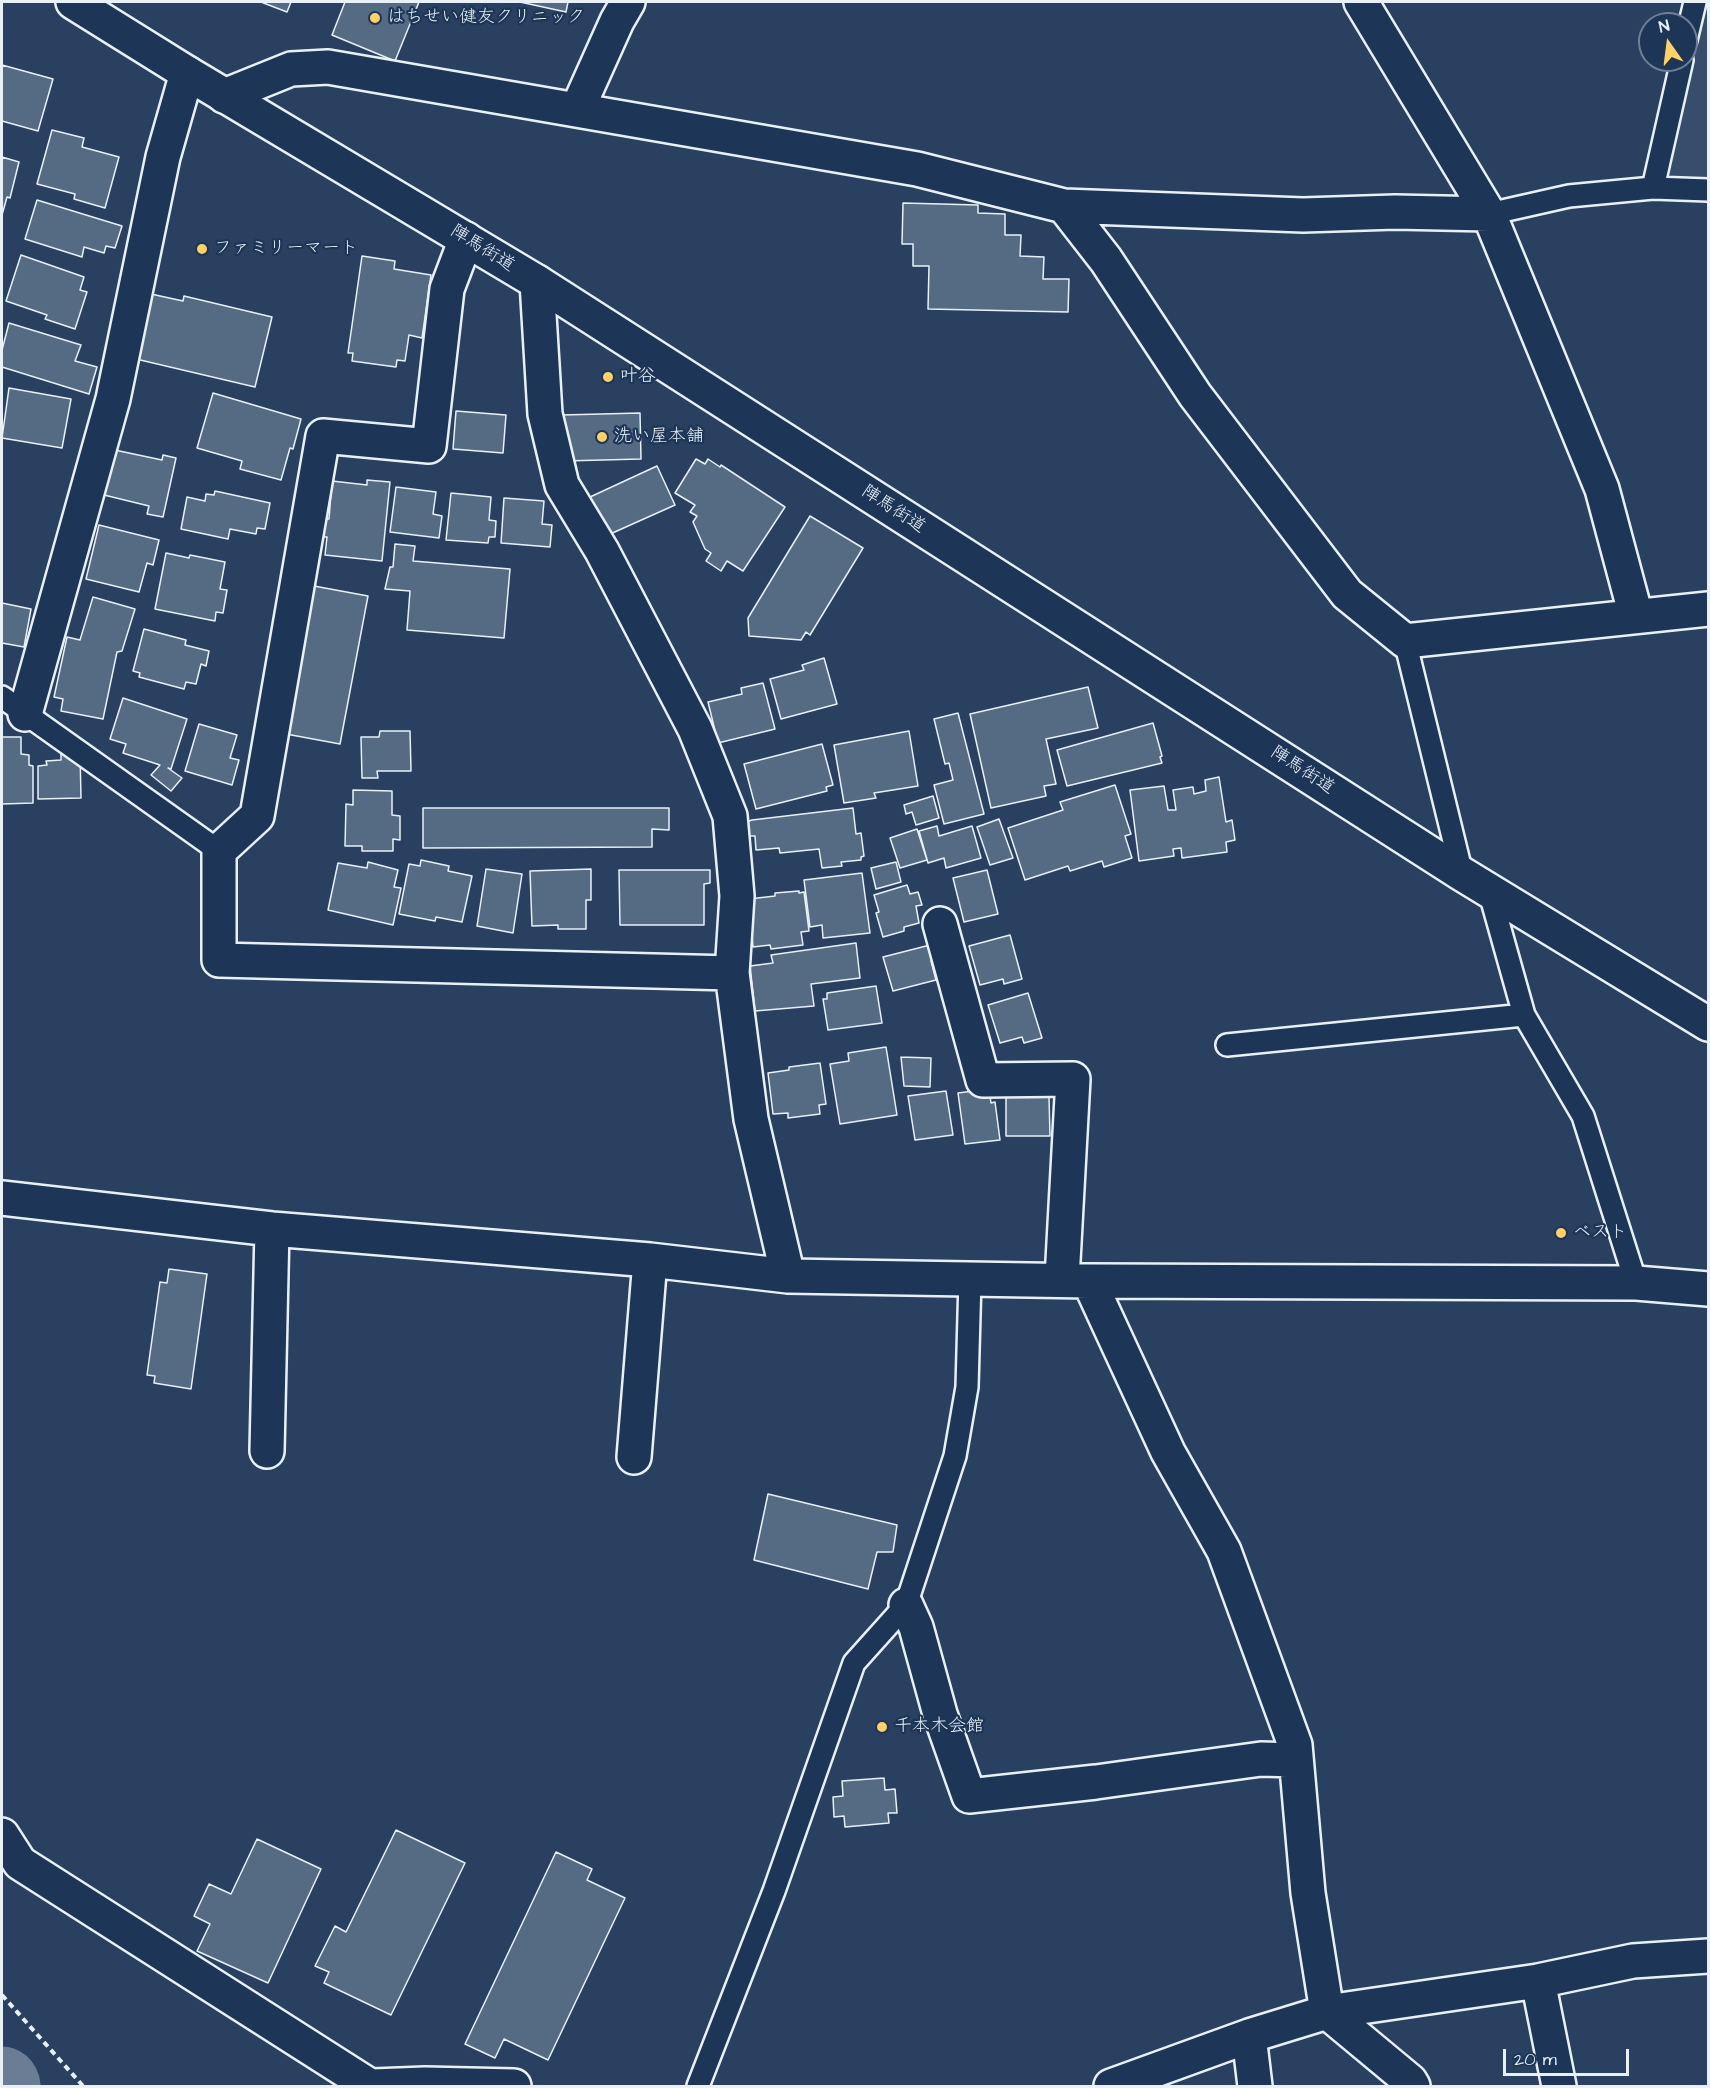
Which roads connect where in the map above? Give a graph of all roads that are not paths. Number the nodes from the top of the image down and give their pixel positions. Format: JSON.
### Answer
{"nodes":[{"id":1,"x":73,"y":2,"type":"edge"},
{"id":2,"x":628,"y":2,"type":"edge"},
{"id":3,"x":1360,"y":2,"type":"edge"},
{"id":4,"x":1679,"y":72,"type":"edge"},
{"id":5,"x":187,"y":73,"type":"junction"},
{"id":6,"x":224,"y":96,"type":"junction"},
{"id":7,"x":577,"y":110,"type":"junction"},
{"id":8,"x":1653,"y":188,"type":"junction"},
{"id":9,"x":1708,"y":190,"type":"edge"},
{"id":10,"x":1065,"y":206,"type":"junction"},
{"id":11,"x":1489,"y":213,"type":"junction"},
{"id":12,"x":466,"y":239,"type":"junction"},
{"id":13,"x":537,"y":282,"type":"junction"},
{"id":14,"x":1708,"y":609,"type":"edge"},
{"id":15,"x":1636,"y":616,"type":"junction"},
{"id":16,"x":1406,"y":641,"type":"junction"},
{"id":17,"x":13,"y":705,"type":"edge"},
{"id":18,"x":219,"y":851,"type":"junction"},
{"id":19,"x":1476,"y":882,"type":"junction"},
{"id":20,"x":940,"y":924,"type":"dead end"},
{"id":21,"x":732,"y":973,"type":"junction"},
{"id":22,"x":1524,"y":1015,"type":"junction"},
{"id":23,"x":1708,"y":1024,"type":"edge"},
{"id":24,"x":1227,"y":1045,"type":"dead end"},
{"id":25,"x":2,"y":1198,"type":"edge"},
{"id":26,"x":272,"y":1229,"type":"junction"},
{"id":27,"x":650,"y":1260,"type":"junction"},
{"id":28,"x":788,"y":1276,"type":"junction"},
{"id":29,"x":970,"y":1279,"type":"junction"},
{"id":30,"x":1075,"y":1280,"type":"junction"},
{"id":31,"x":1636,"y":1283,"type":"junction"},
{"id":32,"x":1708,"y":1290,"type":"edge"},
{"id":33,"x":267,"y":1451,"type":"dead end"},
{"id":34,"x":634,"y":1457,"type":"dead end"},
{"id":35,"x":906,"y":1605,"type":"junction"},
{"id":36,"x":1296,"y":1760,"type":"junction"},
{"id":37,"x":2,"y":1835,"type":"edge"},
{"id":38,"x":1708,"y":1956,"type":"edge"},
{"id":39,"x":1538,"y":1981,"type":"junction"},
{"id":40,"x":1327,"y":2012,"type":"junction"},
{"id":41,"x":1249,"y":2036,"type":"junction"},
{"id":42,"x":371,"y":2086,"type":"edge"},
{"id":43,"x":514,"y":2086,"type":"edge"},
{"id":44,"x":698,"y":2086,"type":"edge"},
{"id":45,"x":1111,"y":2086,"type":"edge"},
{"id":46,"x":1255,"y":2086,"type":"edge"},
{"id":47,"x":1413,"y":2086,"type":"edge"},
{"id":48,"x":1559,"y":2086,"type":"edge"}],
"edges":[{"from":1,"to":5,"type":"street","name":"陣馬街道"},
{"from":2,"to":7,"type":"street"},
{"from":3,"to":11,"type":"street"},
{"from":4,"to":8,"type":"lane"},
{"from":5,"to":6,"type":"street","name":"陣馬街道"},
{"from":5,"to":17,"type":"street"},
{"from":6,"to":7,"type":"street"},
{"from":6,"to":12,"type":"street","name":"陣馬街道"},
{"from":7,"to":10,"type":"street"},
{"from":8,"to":9,"type":"lane"},
{"from":8,"to":11,"type":"lane"},
{"from":10,"to":11,"type":"street"},
{"from":10,"to":16,"type":"street"},
{"from":11,"to":15,"type":"street"},
{"from":12,"to":13,"type":"street","name":"陣馬街道"},
{"from":12,"to":18,"type":"street"},
{"from":13,"to":19,"type":"street","name":"陣馬街道"},
{"from":13,"to":21,"type":"street"},
{"from":14,"to":15,"type":"street"},
{"from":15,"to":16,"type":"street"},
{"from":16,"to":19,"type":"lane"},
{"from":17,"to":18,"type":"lane"},
{"from":18,"to":21,"type":"street"},
{"from":19,"to":22,"type":"lane"},
{"from":19,"to":23,"type":"street","name":"陣馬街道"},
{"from":20,"to":30,"type":"street"},
{"from":21,"to":28,"type":"street"},
{"from":22,"to":24,"type":"lane"},
{"from":22,"to":31,"type":"lane"},
{"from":25,"to":26,"type":"street"},
{"from":26,"to":27,"type":"street"},
{"from":26,"to":33,"type":"street"},
{"from":27,"to":28,"type":"street"},
{"from":27,"to":34,"type":"street"},
{"from":28,"to":29,"type":"street"},
{"from":29,"to":30,"type":"street"},
{"from":29,"to":35,"type":"lane"},
{"from":30,"to":31,"type":"street"},
{"from":30,"to":36,"type":"street"},
{"from":31,"to":32,"type":"street"},
{"from":35,"to":36,"type":"street"},
{"from":35,"to":44,"type":"lane"},
{"from":36,"to":40,"type":"street"},
{"from":37,"to":42,"type":"street"},
{"from":38,"to":39,"type":"street"},
{"from":39,"to":40,"type":"street"},
{"from":39,"to":48,"type":"street"},
{"from":40,"to":41,"type":"street"},
{"from":40,"to":47,"type":"street"},
{"from":41,"to":45,"type":"street"},
{"from":41,"to":46,"type":"street"},
{"from":42,"to":43,"type":"street"}]}
